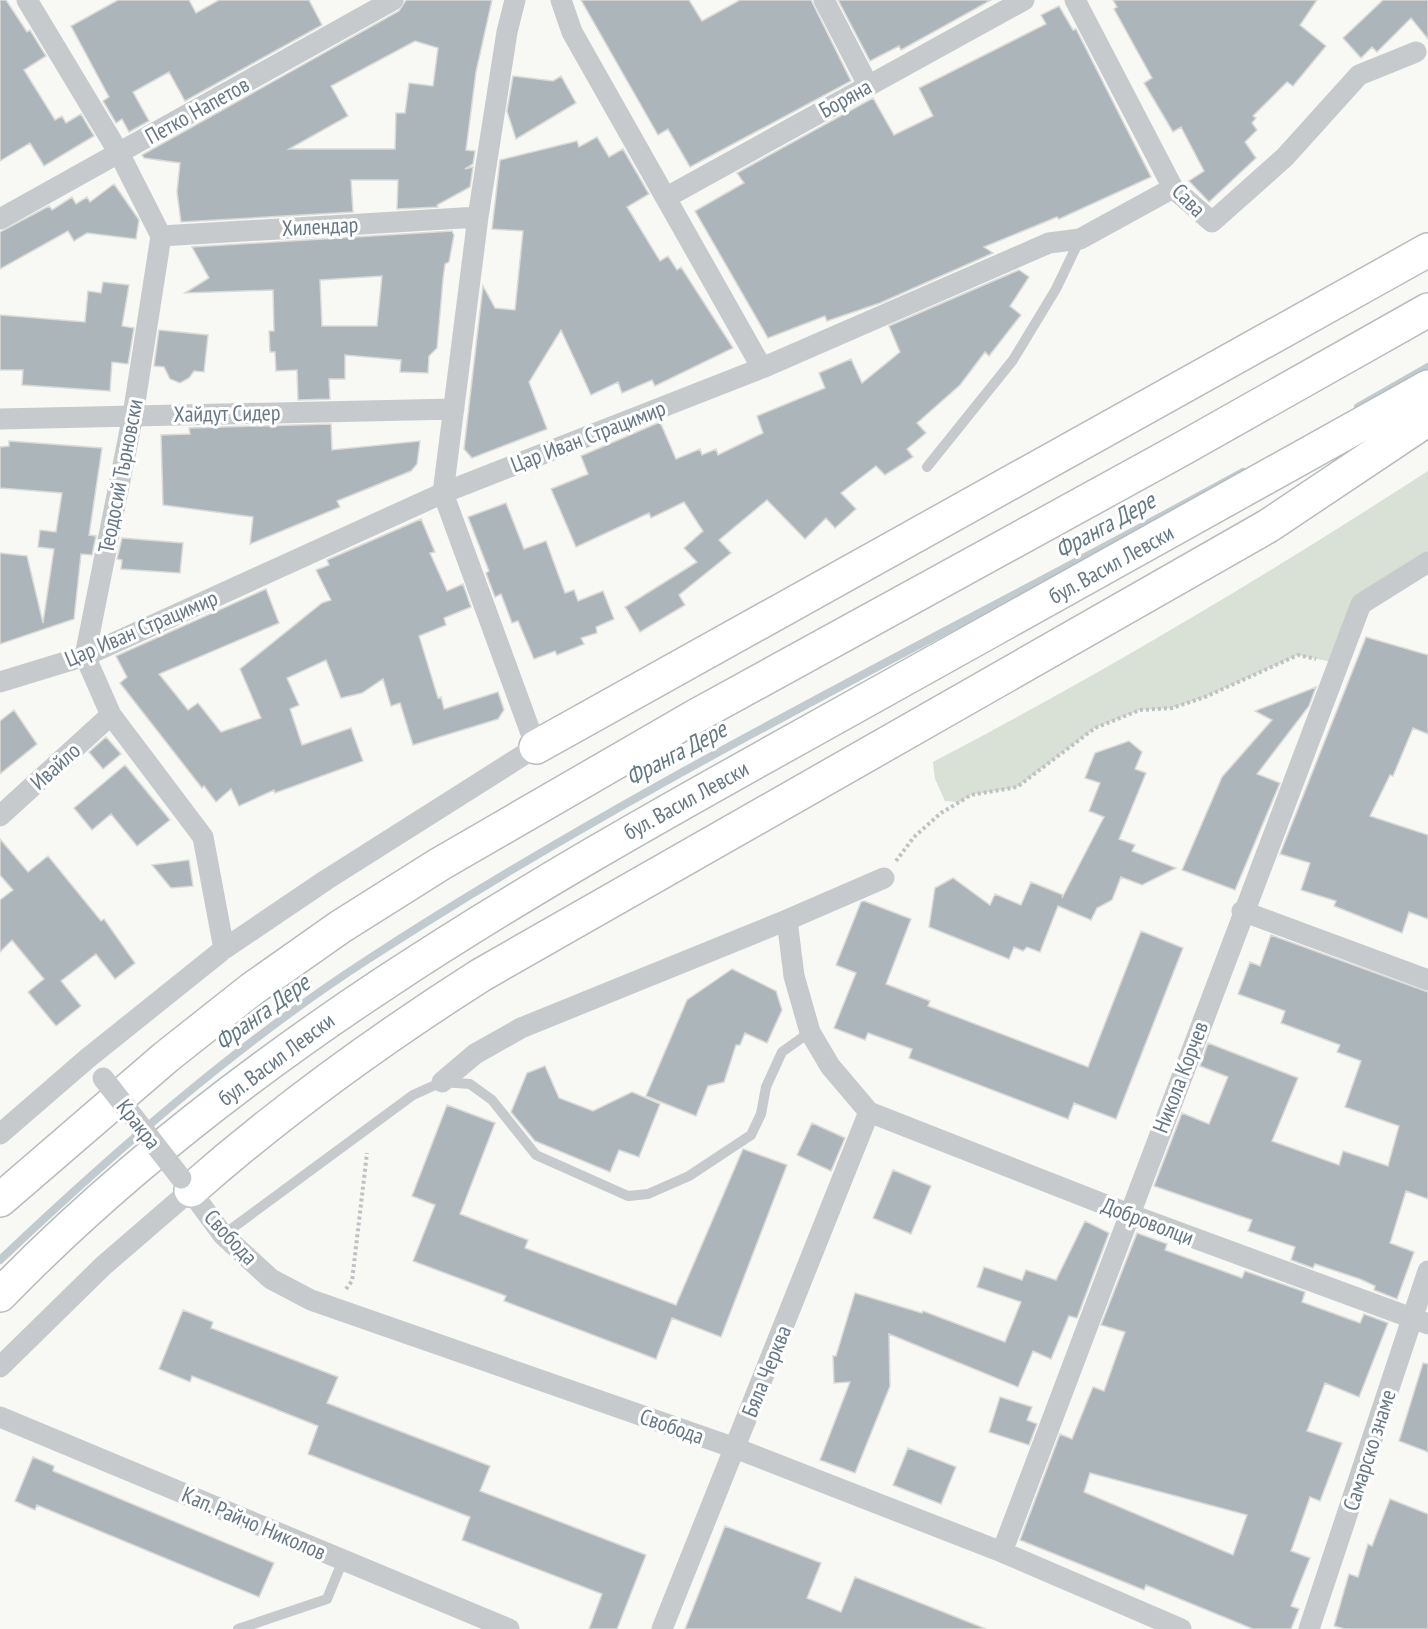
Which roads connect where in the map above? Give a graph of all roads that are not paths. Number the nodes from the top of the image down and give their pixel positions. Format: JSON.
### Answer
{"nodes":[{"id":1,"x":27,"y":0,"type":"edge"},
{"id":2,"x":393,"y":0,"type":"edge"},
{"id":3,"x":515,"y":0,"type":"edge"},
{"id":4,"x":561,"y":0,"type":"edge"},
{"id":5,"x":824,"y":0,"type":"edge"},
{"id":6,"x":1024,"y":0,"type":"edge"},
{"id":7,"x":1075,"y":0,"type":"edge"},
{"id":8,"x":1416,"y":52,"type":"dead end"},
{"id":9,"x":868,"y":86,"type":"junction"},
{"id":10,"x":119,"y":153,"type":"junction"},
{"id":11,"x":1173,"y":188,"type":"junction"},
{"id":12,"x":667,"y":197,"type":"junction"},
{"id":13,"x":478,"y":217,"type":"junction"},
{"id":14,"x":0,"y":219,"type":"edge"},
{"id":15,"x":161,"y":236,"type":"junction"},
{"id":16,"x":1080,"y":239,"type":"junction"},
{"id":17,"x":1428,"y":250,"type":"edge"},
{"id":18,"x":1428,"y":310,"type":"edge"},
{"id":19,"x":762,"y":368,"type":"junction"},
{"id":20,"x":1428,"y":387,"type":"edge"},
{"id":21,"x":454,"y":408,"type":"junction"},
{"id":22,"x":133,"y":415,"type":"junction"},
{"id":23,"x":0,"y":419,"type":"edge"},
{"id":24,"x":1428,"y":419,"type":"edge"},
{"id":25,"x":927,"y":467,"type":"dead end"},
{"id":26,"x":443,"y":494,"type":"junction"},
{"id":27,"x":1428,"y":562,"type":"edge"},
{"id":28,"x":85,"y":656,"type":"junction"},
{"id":29,"x":0,"y":682,"type":"edge"},
{"id":30,"x":111,"y":715,"type":"junction"},
{"id":31,"x":536,"y":747,"type":"junction"},
{"id":32,"x":0,"y":816,"type":"edge"},
{"id":33,"x":884,"y":878,"type":"road end"},
{"id":34,"x":1242,"y":911,"type":"junction"},
{"id":35,"x":788,"y":920,"type":"junction"},
{"id":36,"x":224,"y":949,"type":"junction"},
{"id":37,"x":1428,"y":980,"type":"edge"},
{"id":38,"x":810,"y":1032,"type":"junction"},
{"id":39,"x":88,"y":1058,"type":"junction"},
{"id":40,"x":442,"y":1082,"type":"junction"},
{"id":41,"x":869,"y":1112,"type":"junction"},
{"id":42,"x":0,"y":1134,"type":"edge"},
{"id":43,"x":186,"y":1184,"type":"junction"},
{"id":44,"x":0,"y":1200,"type":"edge"},
{"id":45,"x":1129,"y":1214,"type":"junction"},
{"id":46,"x":223,"y":1235,"type":"junction"},
{"id":47,"x":1428,"y":1271,"type":"edge"},
{"id":48,"x":0,"y":1294,"type":"edge"},
{"id":49,"x":1420,"y":1321,"type":"edge"},
{"id":50,"x":0,"y":1367,"type":"edge"},
{"id":51,"x":0,"y":1417,"type":"edge"},
{"id":52,"x":735,"y":1448,"type":"junction"},
{"id":53,"x":1002,"y":1552,"type":"junction"},
{"id":54,"x":343,"y":1560,"type":"junction"},
{"id":55,"x":238,"y":1629,"type":"edge"},
{"id":56,"x":508,"y":1629,"type":"edge"},
{"id":57,"x":662,"y":1629,"type":"edge"},
{"id":58,"x":1181,"y":1629,"type":"edge"},
{"id":59,"x":1309,"y":1629,"type":"edge"}],
"edges":[{"from":1,"to":10,"type":"street"},
{"from":2,"to":10,"type":"street","name":"Петко Напетов"},
{"from":3,"to":13,"type":"street"},
{"from":4,"to":12,"type":"street"},
{"from":5,"to":9,"type":"street"},
{"from":6,"to":9,"type":"street","name":"Боряна"},
{"from":7,"to":11,"type":"street","name":"Сава"},
{"from":8,"to":11,"type":"street","name":"Сава"},
{"from":9,"to":12,"type":"street","name":"Боряна"},
{"from":10,"to":14,"type":"street","name":"Петко Напетов"},
{"from":10,"to":15,"type":"street"},
{"from":11,"to":16,"type":"street","name":"Цар Иван Страцимир"},
{"from":12,"to":19,"type":"street"},
{"from":13,"to":15,"type":"street","name":"Хилендар"},
{"from":13,"to":21,"type":"street"},
{"from":15,"to":22,"type":"street","name":"Теодосий Търновски"},
{"from":16,"to":19,"type":"street","name":"Цар Иван Страцимир"},
{"from":16,"to":25,"type":"lane"},
{"from":17,"to":31,"type":"highway"},
{"from":18,"to":44,"type":"highway"},
{"from":19,"to":26,"type":"street","name":"Цар Иван Страцимир"},
{"from":20,"to":48,"type":"highway","name":"бул. Васил Левски"},
{"from":21,"to":22,"type":"street","name":"Хайдут Сидер"},
{"from":21,"to":26,"type":"street"},
{"from":22,"to":23,"type":"street","name":"Хайдут Сидер"},
{"from":22,"to":28,"type":"street","name":"Теодосий Търновски"},
{"from":24,"to":43,"type":"highway"},
{"from":26,"to":28,"type":"street","name":"Цар Иван Страцимир"},
{"from":26,"to":31,"type":"street"},
{"from":27,"to":34,"type":"street","name":"Никола Корчев"},
{"from":28,"to":29,"type":"street","name":"Цар Иван Страцимир"},
{"from":28,"to":30,"type":"street"},
{"from":30,"to":32,"type":"street","name":"Ивайло"},
{"from":30,"to":36,"type":"street"},
{"from":31,"to":36,"type":"street"},
{"from":33,"to":35,"type":"street"},
{"from":34,"to":37,"type":"street"},
{"from":34,"to":45,"type":"street","name":"Никола Корчев"},
{"from":35,"to":38,"type":"street"},
{"from":35,"to":40,"type":"street"},
{"from":36,"to":39,"type":"street"},
{"from":38,"to":40,"type":"lane"},
{"from":38,"to":41,"type":"street"},
{"from":39,"to":42,"type":"street"},
{"from":39,"to":43,"type":"street","name":"Кракра","bridge":true},
{"from":40,"to":46,"type":"lane"},
{"from":41,"to":45,"type":"street","name":"Доброволци"},
{"from":41,"to":52,"type":"street","name":"Бяла Черква"},
{"from":43,"to":46,"type":"street","name":"Свобода"},
{"from":43,"to":50,"type":"street"},
{"from":45,"to":49,"type":"street","name":"Доброволци"},
{"from":45,"to":53,"type":"street","name":"Никола Корчев"},
{"from":46,"to":52,"type":"street","name":"Свобода"},
{"from":47,"to":49,"type":"street","name":"Самарско знаме"},
{"from":49,"to":59,"type":"street","name":"Самарско знаме"},
{"from":51,"to":54,"type":"street","name":"Кап. Райчо Николов"},
{"from":52,"to":53,"type":"street","name":"Свобода"},
{"from":52,"to":57,"type":"street","name":"Бяла Черква"},
{"from":53,"to":58,"type":"street","name":"Свобода"},
{"from":54,"to":55,"type":"lane"},
{"from":54,"to":56,"type":"street","name":"Кап. Райчо Николов"}]}
